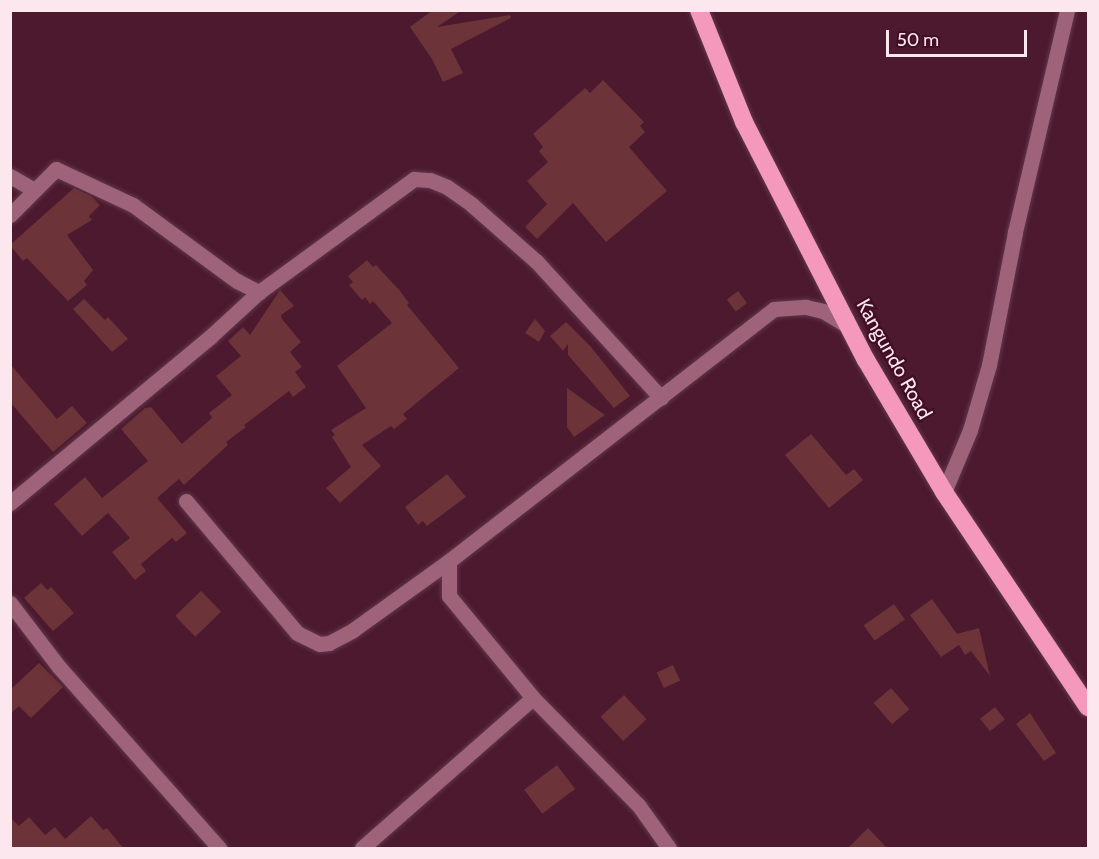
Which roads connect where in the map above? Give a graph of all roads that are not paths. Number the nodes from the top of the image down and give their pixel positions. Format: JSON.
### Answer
{"nodes":[{"id":1,"x":699,"y":10,"type":"edge"},
{"id":2,"x":1067,"y":10,"type":"edge"},
{"id":3,"x":10,"y":176,"type":"edge"},
{"id":4,"x":34,"y":190,"type":"junction"},
{"id":5,"x":10,"y":215,"type":"edge"},
{"id":6,"x":259,"y":292,"type":"junction"},
{"id":7,"x":850,"y":327,"type":"junction"},
{"id":8,"x":661,"y":398,"type":"junction"},
{"id":9,"x":944,"y":492,"type":"junction"},
{"id":10,"x":186,"y":501,"type":"dead end"},
{"id":11,"x":10,"y":503,"type":"edge"},
{"id":12,"x":449,"y":561,"type":"junction"},
{"id":13,"x":10,"y":603,"type":"edge"},
{"id":14,"x":532,"y":698,"type":"junction"},
{"id":15,"x":1089,"y":707,"type":"edge"},
{"id":16,"x":219,"y":849,"type":"edge"},
{"id":17,"x":362,"y":849,"type":"edge"},
{"id":18,"x":669,"y":849,"type":"edge"}],
"edges":[{"from":1,"to":7,"type":"highway","name":"Kangundo Road"},
{"from":2,"to":9,"type":"street"},
{"from":3,"to":4,"type":"street"},
{"from":4,"to":5,"type":"street"},
{"from":4,"to":6,"type":"street"},
{"from":6,"to":8,"type":"street"},
{"from":6,"to":11,"type":"street"},
{"from":7,"to":8,"type":"street"},
{"from":7,"to":9,"type":"highway","name":"Kangundo Road"},
{"from":8,"to":12,"type":"street"},
{"from":9,"to":15,"type":"highway","name":"Kangundo Road"},
{"from":10,"to":12,"type":"street"},
{"from":12,"to":14,"type":"street"},
{"from":13,"to":16,"type":"street"},
{"from":14,"to":17,"type":"street"},
{"from":14,"to":18,"type":"street"}]}
